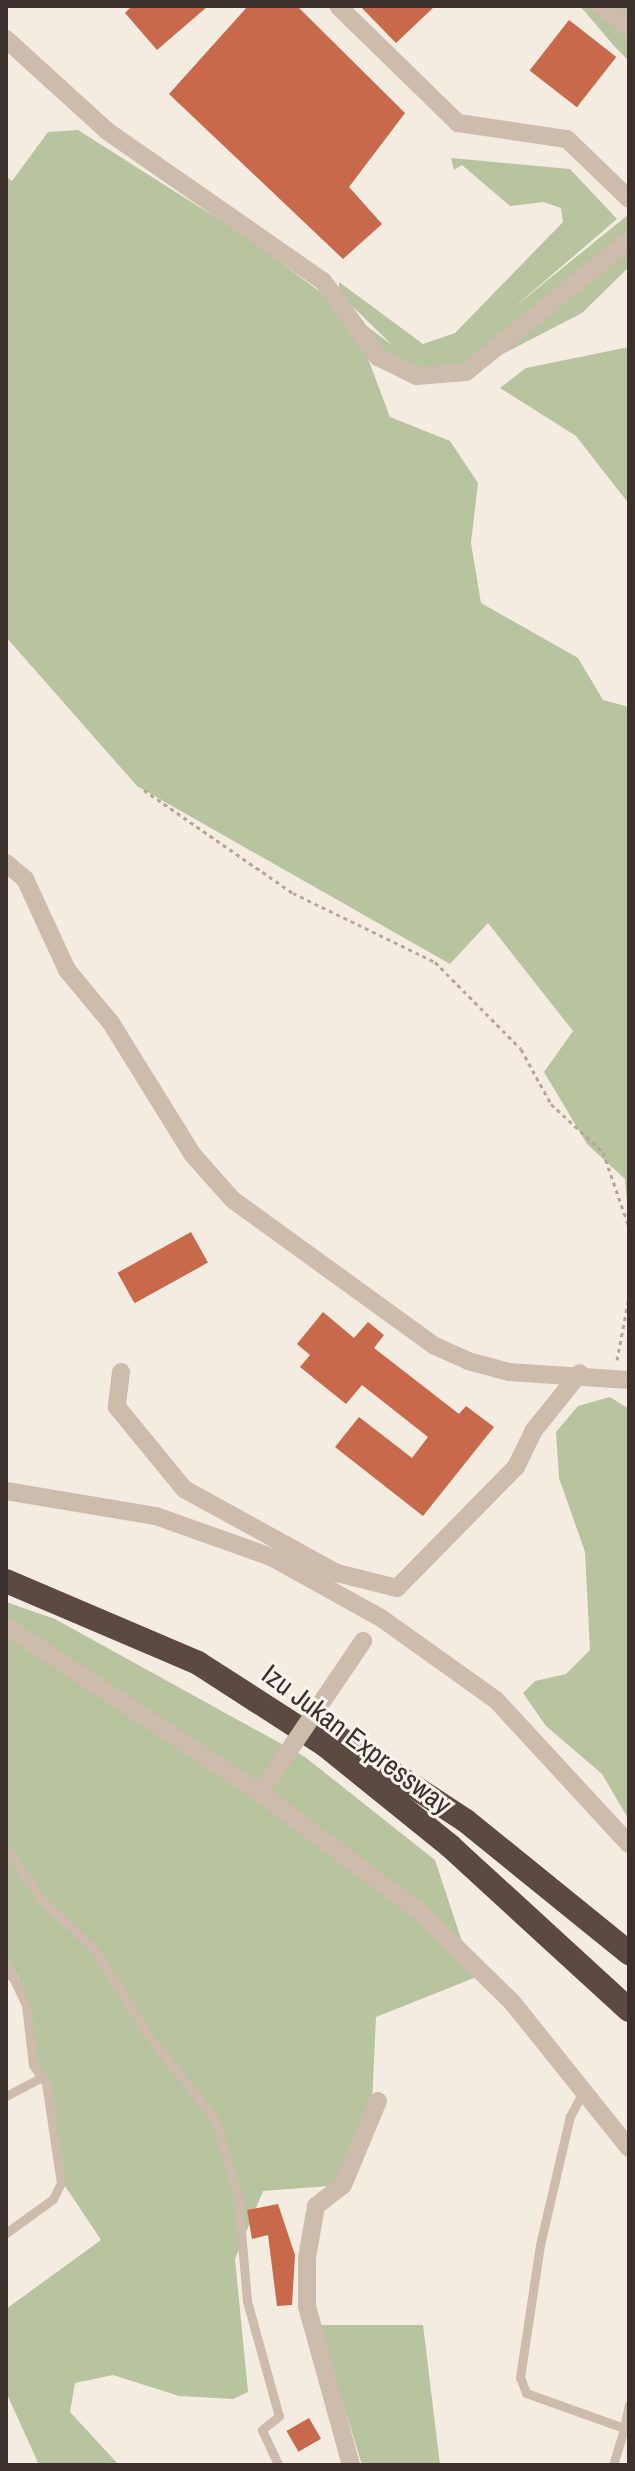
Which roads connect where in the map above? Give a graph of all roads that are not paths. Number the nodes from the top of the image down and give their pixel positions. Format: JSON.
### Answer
{"nodes":[{"id":1,"x":338,"y":6,"type":"edge"},
{"id":2,"x":600,"y":6,"type":"edge"},
{"id":3,"x":629,"y":27,"type":"edge"},
{"id":4,"x":6,"y":39,"type":"edge"},
{"id":5,"x":629,"y":199,"type":"edge"},
{"id":6,"x":629,"y":240,"type":"edge"},
{"id":7,"x":6,"y":863,"type":"edge"},
{"id":8,"x":121,"y":1372,"type":"dead end"},
{"id":9,"x":580,"y":1373,"type":"junction"},
{"id":10,"x":621,"y":1377,"type":"edge"},
{"id":11,"x":6,"y":1491,"type":"edge"},
{"id":12,"x":6,"y":1570,"type":"edge"},
{"id":13,"x":337,"y":1573,"type":"junction"},
{"id":14,"x":6,"y":1581,"type":"edge"},
{"id":15,"x":329,"y":1591,"type":"junction"},
{"id":16,"x":381,"y":1618,"type":"junction"},
{"id":17,"x":6,"y":1626,"type":"edge"},
{"id":18,"x":332,"y":1733,"type":"junction"},
{"id":19,"x":266,"y":1788,"type":"junction"},
{"id":20,"x":629,"y":1844,"type":"edge"},
{"id":21,"x":6,"y":1848,"type":"edge"},
{"id":22,"x":629,"y":1953,"type":"edge"},
{"id":23,"x":6,"y":1963,"type":"edge"},
{"id":24,"x":620,"y":1993,"type":"edge"},
{"id":25,"x":629,"y":2013,"type":"edge"},
{"id":26,"x":42,"y":2077,"type":"junction"},
{"id":27,"x":583,"y":2092,"type":"junction"},
{"id":28,"x":6,"y":2096,"type":"edge"},
{"id":29,"x":378,"y":2101,"type":"dead end"},
{"id":30,"x":629,"y":2148,"type":"edge"},
{"id":31,"x":6,"y":2233,"type":"edge"},
{"id":32,"x":629,"y":2405,"type":"edge"},
{"id":33,"x":624,"y":2428,"type":"junction"},
{"id":34,"x":278,"y":2465,"type":"edge"},
{"id":35,"x":351,"y":2465,"type":"edge"},
{"id":36,"x":613,"y":2465,"type":"edge"}],
"edges":[{"from":1,"to":5,"type":"street"},
{"from":2,"to":3,"type":"street"},
{"from":4,"to":6,"type":"street"},
{"from":7,"to":9,"type":"street"},
{"from":8,"to":13,"type":"street"},
{"from":9,"to":10,"type":"street"},
{"from":9,"to":13,"type":"street"},
{"from":11,"to":15,"type":"street"},
{"from":12,"to":18,"type":"highway","name":"Izu Jukan Expressway"},
{"from":13,"to":15,"type":"street"},
{"from":14,"to":24,"type":"highway","name":"Izu Jukan Expressway"},
{"from":15,"to":16,"type":"street"},
{"from":16,"to":19,"type":"street","bridge":true},
{"from":16,"to":20,"type":"street"},
{"from":17,"to":19,"type":"street"},
{"from":18,"to":22,"type":"highway"},
{"from":18,"to":24,"type":"highway","name":"Izu Jukan Expressway"},
{"from":19,"to":27,"type":"street"},
{"from":21,"to":34,"type":"lane"},
{"from":23,"to":26,"type":"lane"},
{"from":24,"to":25,"type":"highway","name":"Izu Jukan Expressway"},
{"from":26,"to":28,"type":"lane"},
{"from":26,"to":31,"type":"lane"},
{"from":27,"to":30,"type":"street"},
{"from":27,"to":33,"type":"lane"},
{"from":29,"to":35,"type":"street"},
{"from":32,"to":33,"type":"lane"},
{"from":33,"to":36,"type":"lane"}]}
